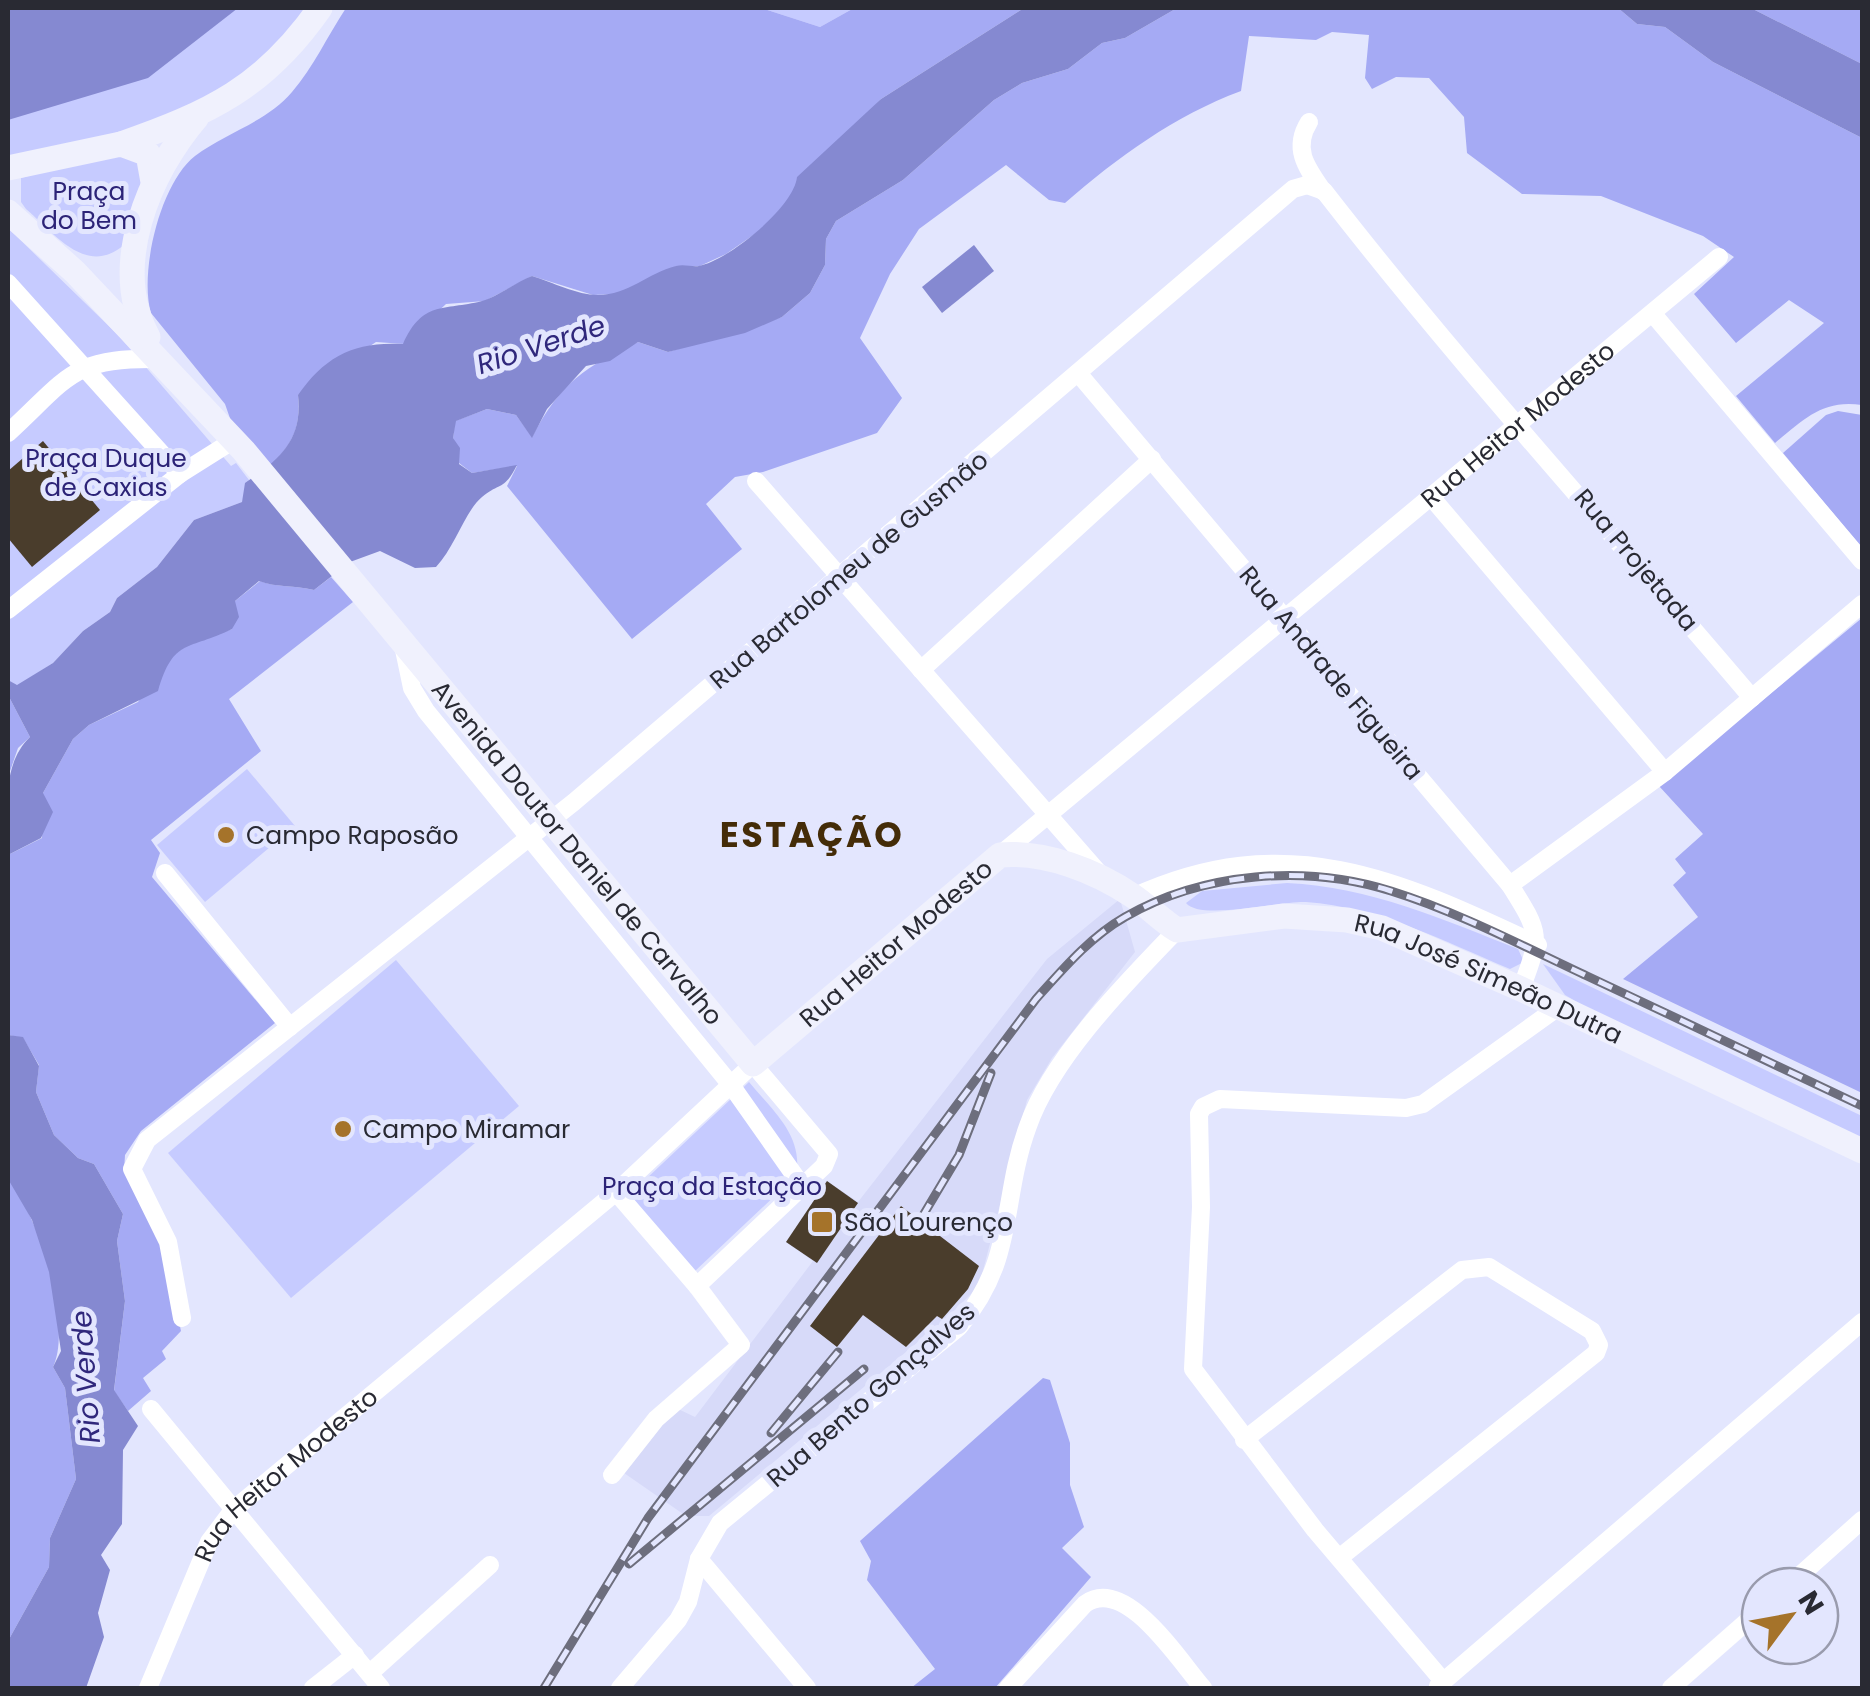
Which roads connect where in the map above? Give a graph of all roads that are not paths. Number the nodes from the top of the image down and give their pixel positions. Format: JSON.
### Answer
{"nodes":[{"id":1,"x":320,"y":8,"type":"edge"},
{"id":2,"x":198,"y":117,"type":"junction"},
{"id":3,"x":1309,"y":122,"type":"dead end"},
{"id":4,"x":121,"y":144,"type":"junction"},
{"id":5,"x":14,"y":168,"type":"edge"},
{"id":6,"x":153,"y":182,"type":"junction"},
{"id":7,"x":1324,"y":192,"type":"junction"},
{"id":8,"x":10,"y":214,"type":"edge"},
{"id":9,"x":134,"y":254,"type":"junction"},
{"id":10,"x":1719,"y":257,"type":"dead end"},
{"id":11,"x":76,"y":272,"type":"junction"},
{"id":12,"x":8,"y":282,"type":"edge"},
{"id":13,"x":1653,"y":314,"type":"junction"},
{"id":14,"x":160,"y":359,"type":"junction"},
{"id":15,"x":80,"y":367,"type":"junction"},
{"id":16,"x":1078,"y":373,"type":"junction"},
{"id":17,"x":1520,"y":423,"type":"junction"},
{"id":18,"x":8,"y":433,"type":"edge"},
{"id":19,"x":239,"y":446,"type":"junction"},
{"id":20,"x":1152,"y":459,"type":"junction"},
{"id":21,"x":180,"y":474,"type":"junction"},
{"id":22,"x":756,"y":481,"type":"dead end"},
{"id":23,"x":1432,"y":498,"type":"junction"},
{"id":24,"x":1862,"y":561,"type":"edge"},
{"id":25,"x":840,"y":578,"type":"junction"},
{"id":26,"x":1862,"y":604,"type":"edge"},
{"id":27,"x":8,"y":610,"type":"edge"},
{"id":28,"x":1285,"y":619,"type":"junction"},
{"id":29,"x":402,"y":640,"type":"junction"},
{"id":30,"x":921,"y":670,"type":"junction"},
{"id":31,"x":1752,"y":698,"type":"junction"},
{"id":32,"x":1665,"y":772,"type":"junction"},
{"id":33,"x":1049,"y":816,"type":"junction"},
{"id":34,"x":550,"y":821,"type":"junction"},
{"id":35,"x":530,"y":838,"type":"junction"},
{"id":36,"x":1000,"y":855,"type":"junction"},
{"id":37,"x":165,"y":872,"type":"dead end"},
{"id":38,"x":1105,"y":880,"type":"junction"},
{"id":39,"x":1510,"y":886,"type":"junction"},
{"id":40,"x":1133,"y":896,"type":"junction"},
{"id":41,"x":1177,"y":930,"type":"junction"},
{"id":42,"x":1538,"y":945,"type":"junction"},
{"id":43,"x":1521,"y":988,"type":"junction"},
{"id":44,"x":1557,"y":1008,"type":"junction"},
{"id":45,"x":290,"y":1027,"type":"junction"},
{"id":46,"x":754,"y":1064,"type":"junction"},
{"id":47,"x":731,"y":1085,"type":"junction"},
{"id":48,"x":1862,"y":1151,"type":"edge"},
{"id":49,"x":802,"y":1186,"type":"junction"},
{"id":50,"x":616,"y":1192,"type":"junction"},
{"id":51,"x":697,"y":1286,"type":"junction"},
{"id":52,"x":182,"y":1318,"type":"dead end"},
{"id":53,"x":1862,"y":1322,"type":"edge"},
{"id":54,"x":151,"y":1408,"type":"dead end"},
{"id":55,"x":1244,"y":1440,"type":"junction"},
{"id":56,"x":612,"y":1476,"type":"dead end"},
{"id":57,"x":233,"y":1510,"type":"junction"},
{"id":58,"x":1862,"y":1520,"type":"edge"},
{"id":59,"x":1339,"y":1558,"type":"junction"},
{"id":60,"x":699,"y":1560,"type":"junction"},
{"id":61,"x":490,"y":1565,"type":"dead end"},
{"id":62,"x":1810,"y":1566,"type":"edge"},
{"id":63,"x":1740,"y":1628,"type":"edge"},
{"id":64,"x":355,"y":1655,"type":"junction"},
{"id":65,"x":375,"y":1681,"type":"edge"},
{"id":66,"x":1439,"y":1684,"type":"edge"},
{"id":67,"x":1192,"y":1685,"type":"edge"},
{"id":68,"x":322,"y":1686,"type":"edge"},
{"id":69,"x":148,"y":1688,"type":"edge"},
{"id":70,"x":620,"y":1688,"type":"edge"},
{"id":71,"x":807,"y":1688,"type":"edge"},
{"id":72,"x":1008,"y":1688,"type":"edge"},
{"id":73,"x":1671,"y":1688,"type":"edge"}],
"edges":[{"from":1,"to":2,"type":"main road"},
{"from":2,"to":4,"type":"main road"},
{"from":2,"to":6,"type":"main road"},
{"from":3,"to":7,"type":"street"},
{"from":4,"to":5,"type":"main road"},
{"from":4,"to":6,"type":"main road"},
{"from":5,"to":8,"type":"main road"},
{"from":6,"to":9,"type":"main road"},
{"from":7,"to":16,"type":"street","name":"Rua Bartolomeu de Gusmão"},
{"from":7,"to":17,"type":"street"},
{"from":8,"to":11,"type":"main road"},
{"from":9,"to":11,"type":"main road"},
{"from":9,"to":14,"type":"main road"},
{"from":10,"to":13,"type":"street","name":"Rua Heitor Modesto"},
{"from":11,"to":14,"type":"main road"},
{"from":12,"to":15,"type":"street"},
{"from":13,"to":17,"type":"street","name":"Rua Heitor Modesto"},
{"from":13,"to":24,"type":"street"},
{"from":14,"to":15,"type":"street"},
{"from":14,"to":19,"type":"main road","name":"Avenida Doutor Daniel de Carvalho"},
{"from":15,"to":18,"type":"street"},
{"from":15,"to":21,"type":"street"},
{"from":16,"to":20,"type":"street","name":"Rua Andrade Figueira"},
{"from":16,"to":25,"type":"street","name":"Rua Bartolomeu de Gusmão"},
{"from":17,"to":23,"type":"street","name":"Rua Heitor Modesto"},
{"from":17,"to":31,"type":"street","name":"Rua Projetada"},
{"from":19,"to":21,"type":"street"},
{"from":19,"to":29,"type":"main road","name":"Avenida Doutor Daniel de Carvalho"},
{"from":20,"to":28,"type":"street","name":"Rua Andrade Figueira"},
{"from":20,"to":30,"type":"street"},
{"from":21,"to":27,"type":"street"},
{"from":22,"to":25,"type":"street"},
{"from":23,"to":28,"type":"street","name":"Rua Heitor Modesto"},
{"from":23,"to":32,"type":"street"},
{"from":25,"to":30,"type":"street"},
{"from":25,"to":34,"type":"street","name":"Rua Bartolomeu de Gusmão"},
{"from":26,"to":31,"type":"street"},
{"from":28,"to":33,"type":"street","name":"Rua Heitor Modesto"},
{"from":28,"to":39,"type":"street","name":"Rua Andrade Figueira"},
{"from":29,"to":34,"type":"main road","name":"Avenida Doutor Daniel de Carvalho"},
{"from":29,"to":35,"type":"street"},
{"from":30,"to":33,"type":"street"},
{"from":31,"to":32,"type":"street"},
{"from":32,"to":39,"type":"street"},
{"from":33,"to":36,"type":"street","name":"Rua Heitor Modesto"},
{"from":33,"to":38,"type":"street"},
{"from":34,"to":35,"type":"street","name":"Rua Bartolomeu de Gusmão"},
{"from":34,"to":46,"type":"main road","name":"Avenida Doutor Daniel de Carvalho"},
{"from":35,"to":45,"type":"street","name":"Rua Bartolomeu de Gusmão"},
{"from":35,"to":47,"type":"street"},
{"from":36,"to":38,"type":"main road"},
{"from":36,"to":46,"type":"main road","name":"Rua Heitor Modesto"},
{"from":37,"to":45,"type":"street"},
{"from":38,"to":40,"type":"main road"},
{"from":39,"to":42,"type":"street","name":"Rua Andrade Figueira"},
{"from":40,"to":41,"type":"main road"},
{"from":40,"to":42,"type":"street"},
{"from":41,"to":43,"type":"main road","name":"Rua José Simeão Dutra"},
{"from":41,"to":60,"type":"street","name":"Rua Bento Gonçalves"},
{"from":42,"to":43,"type":"street"},
{"from":43,"to":44,"type":"main road","name":"Rua José Simeão Dutra"},
{"from":44,"to":48,"type":"main road","name":"Rua José Simeão Dutra"},
{"from":44,"to":55,"type":"street"},
{"from":45,"to":52,"type":"street","name":"Rua Bartolomeu de Gusmão"},
{"from":46,"to":47,"type":"street","name":"Rua Heitor Modesto"},
{"from":46,"to":49,"type":"street"},
{"from":47,"to":49,"type":"street"},
{"from":47,"to":50,"type":"street","name":"Rua Heitor Modesto"},
{"from":49,"to":51,"type":"street"},
{"from":50,"to":51,"type":"street"},
{"from":50,"to":57,"type":"street","name":"Rua Heitor Modesto"},
{"from":51,"to":56,"type":"street"},
{"from":53,"to":66,"type":"street"},
{"from":54,"to":57,"type":"street"},
{"from":55,"to":59,"type":"street"},
{"from":55,"to":59,"type":"street"},
{"from":57,"to":64,"type":"street"},
{"from":57,"to":69,"type":"street","name":"Rua Heitor Modesto"},
{"from":58,"to":62,"type":"street"},
{"from":59,"to":66,"type":"street"},
{"from":60,"to":70,"type":"street","name":"Rua Bento Gonçalves"},
{"from":60,"to":71,"type":"street"},
{"from":61,"to":65,"type":"street"},
{"from":63,"to":73,"type":"street"},
{"from":64,"to":65,"type":"street"},
{"from":64,"to":68,"type":"street"},
{"from":67,"to":72,"type":"street"}]}
